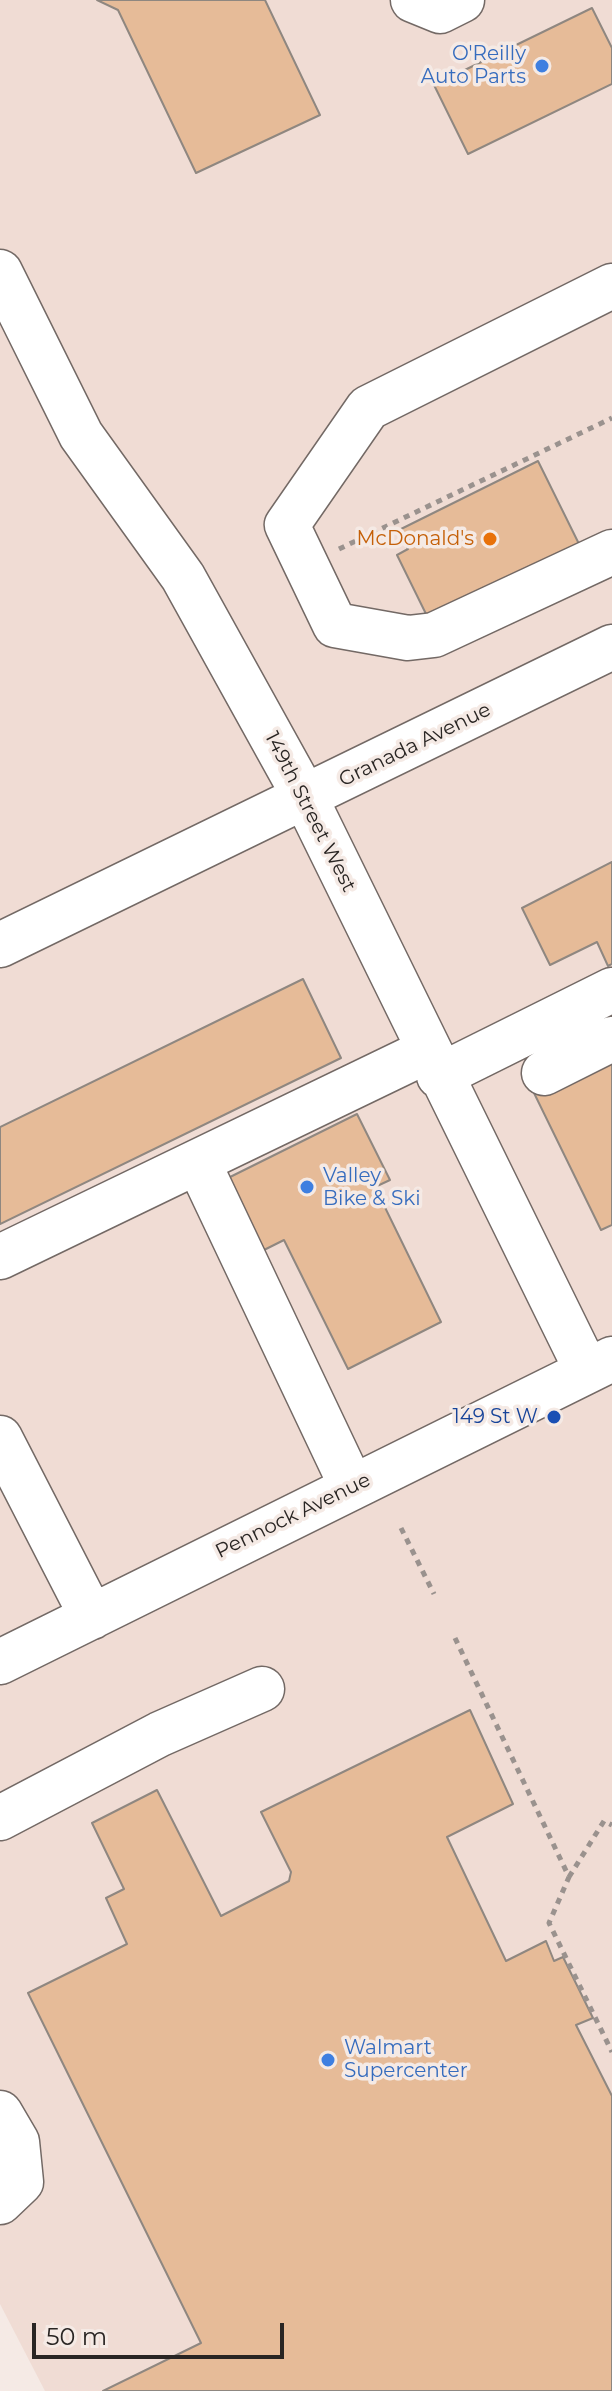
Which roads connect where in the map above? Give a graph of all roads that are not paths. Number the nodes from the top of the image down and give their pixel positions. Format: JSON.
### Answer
{"nodes":[{"id":1,"x":413,"y":0,"type":"edge"},
{"id":2,"x":462,"y":0,"type":"edge"},
{"id":3,"x":0,"y":272,"type":"edge"},
{"id":4,"x":612,"y":286,"type":"edge"},
{"id":5,"x":612,"y":552,"type":"edge"},
{"id":6,"x":612,"y":647,"type":"edge"},
{"id":7,"x":306,"y":799,"type":"junction"},
{"id":8,"x":0,"y":945,"type":"edge"},
{"id":9,"x":606,"y":1007,"type":"edge"},
{"id":10,"x":612,"y":1039,"type":"edge"},
{"id":11,"x":433,"y":1063,"type":"junction"},
{"id":12,"x":544,"y":1073,"type":"dead end"},
{"id":13,"x":198,"y":1162,"type":"junction"},
{"id":14,"x":0,"y":1257,"type":"edge"},
{"id":15,"x":600,"y":1365,"type":"edge"},
{"id":16,"x":0,"y":1438,"type":"edge"},
{"id":17,"x":352,"y":1487,"type":"junction"},
{"id":18,"x":92,"y":1617,"type":"junction"},
{"id":19,"x":0,"y":1662,"type":"edge"},
{"id":20,"x":262,"y":1689,"type":"dead end"},
{"id":21,"x":0,"y":1818,"type":"edge"},
{"id":22,"x":0,"y":2113,"type":"edge"},
{"id":23,"x":0,"y":2202,"type":"edge"}],
"edges":[{"from":1,"to":2,"type":"street"},
{"from":3,"to":7,"type":"street","name":"149th Street West"},
{"from":4,"to":5,"type":"street"},
{"from":6,"to":7,"type":"street","name":"Granada Avenue"},
{"from":7,"to":8,"type":"street","name":"Granada Avenue"},
{"from":7,"to":11,"type":"street","name":"149th Street West"},
{"from":9,"to":11,"type":"street"},
{"from":10,"to":12,"type":"street"},
{"from":11,"to":13,"type":"street"},
{"from":11,"to":15,"type":"street","name":"149th Street West"},
{"from":13,"to":14,"type":"street"},
{"from":13,"to":17,"type":"street"},
{"from":15,"to":17,"type":"street","name":"Pennock Avenue"},
{"from":16,"to":18,"type":"street"},
{"from":17,"to":18,"type":"street","name":"Pennock Avenue"},
{"from":18,"to":19,"type":"street","name":"Pennock Avenue"},
{"from":20,"to":21,"type":"street"},
{"from":22,"to":23,"type":"street"}]}
